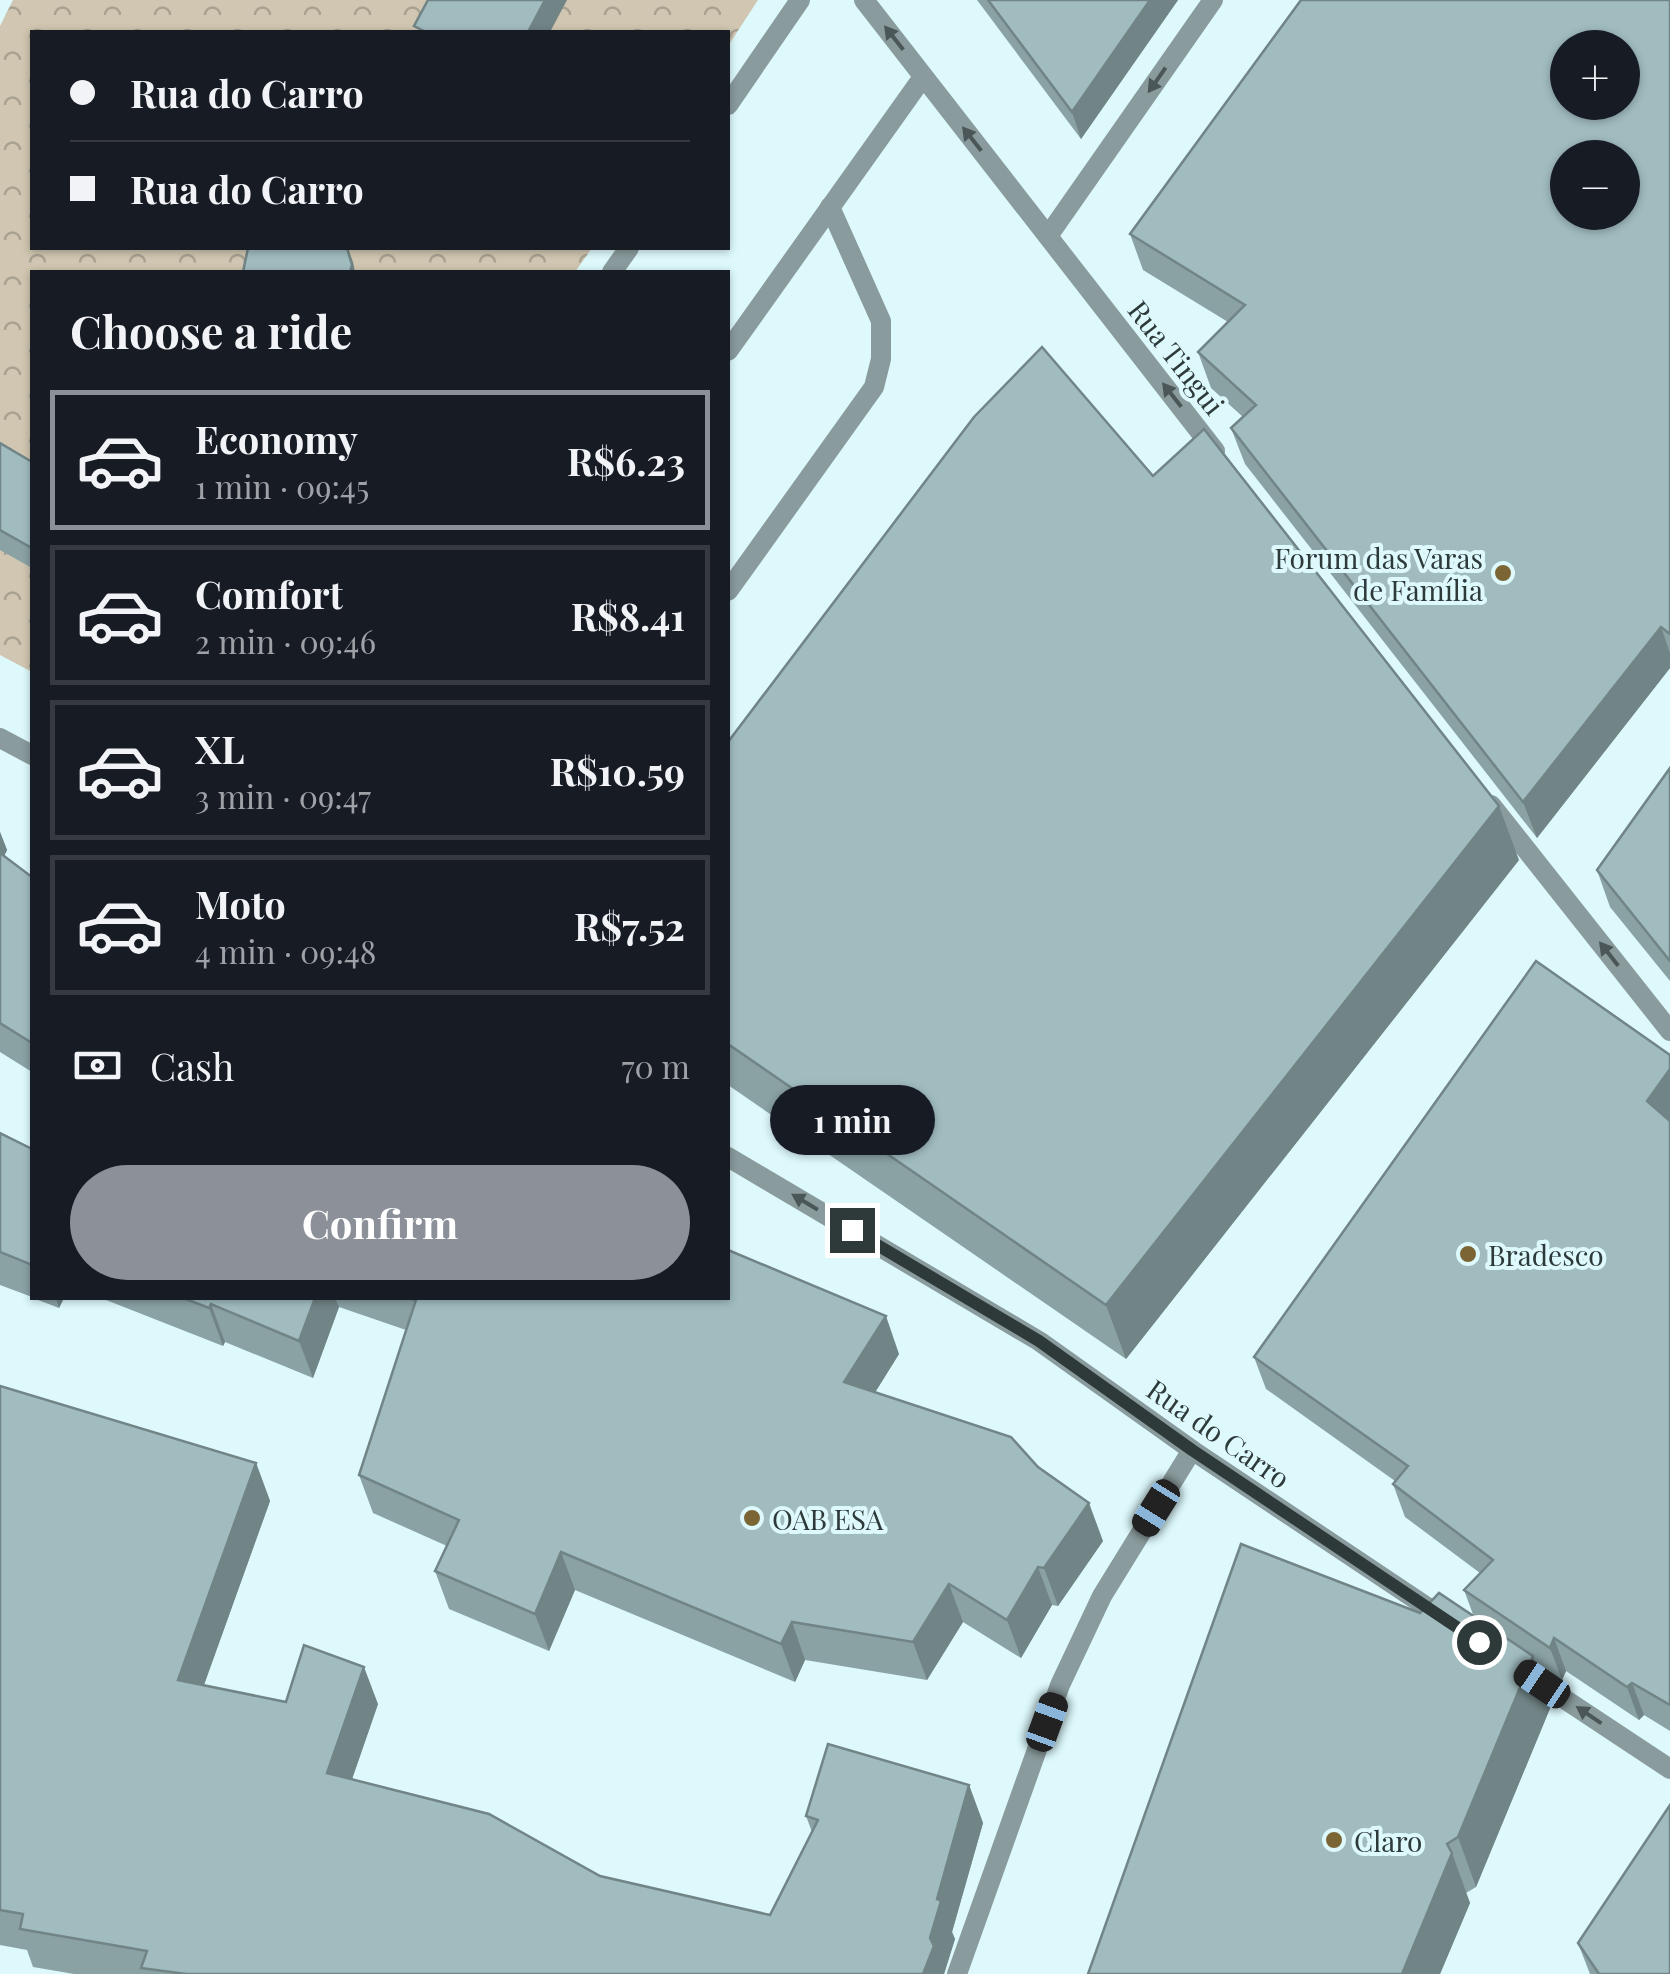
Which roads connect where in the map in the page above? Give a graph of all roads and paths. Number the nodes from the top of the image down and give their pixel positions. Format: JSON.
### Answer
{"nodes":[{"id":1,"x":800,"y":0,"type":"edge"},
{"id":2,"x":864,"y":0,"type":"edge"},
{"id":3,"x":1213,"y":0,"type":"edge"},
{"id":4,"x":923,"y":77,"type":"junction"},
{"id":5,"x":730,"y":101,"type":"edge"},
{"id":6,"x":830,"y":207,"type":"junction"},
{"id":7,"x":1048,"y":236,"type":"junction"},
{"id":8,"x":730,"y":348,"type":"edge"},
{"id":9,"x":1229,"y":468,"type":"edge"},
{"id":10,"x":730,"y":588,"type":"edge"},
{"id":11,"x":0,"y":738,"type":"edge"},
{"id":12,"x":30,"y":754,"type":"edge"},
{"id":13,"x":1482,"y":794,"type":"edge"},
{"id":14,"x":1670,"y":1031,"type":"edge"},
{"id":15,"x":730,"y":1157,"type":"edge"},
{"id":16,"x":1192,"y":1450,"type":"junction"},
{"id":17,"x":1472,"y":1637,"type":"edge"},
{"id":18,"x":1505,"y":1659,"type":"edge"},
{"id":19,"x":1670,"y":1769,"type":"edge"},
{"id":20,"x":958,"y":1974,"type":"edge"}],
"edges":[{"from":1,"to":5,"type":"street"},
{"from":4,"to":2,"type":"street","name":"Rua Tingui","one_way":true},
{"from":3,"to":7,"type":"street","one_way":true},
{"from":4,"to":6,"type":"street"},
{"from":7,"to":4,"type":"street","name":"Rua Tingui","one_way":true},
{"from":6,"to":8,"type":"street"},
{"from":6,"to":10,"type":"street"},
{"from":9,"to":7,"type":"street","name":"Rua Tingui","one_way":true},
{"from":11,"to":12,"type":"street"},
{"from":14,"to":13,"type":"street","one_way":true},
{"from":16,"to":15,"type":"street","name":"Rua do Carro","one_way":true},
{"from":16,"to":17,"type":"street","name":"Rua do Carro"},
{"from":16,"to":20,"type":"street"},
{"from":19,"to":18,"type":"street","one_way":true}]}
